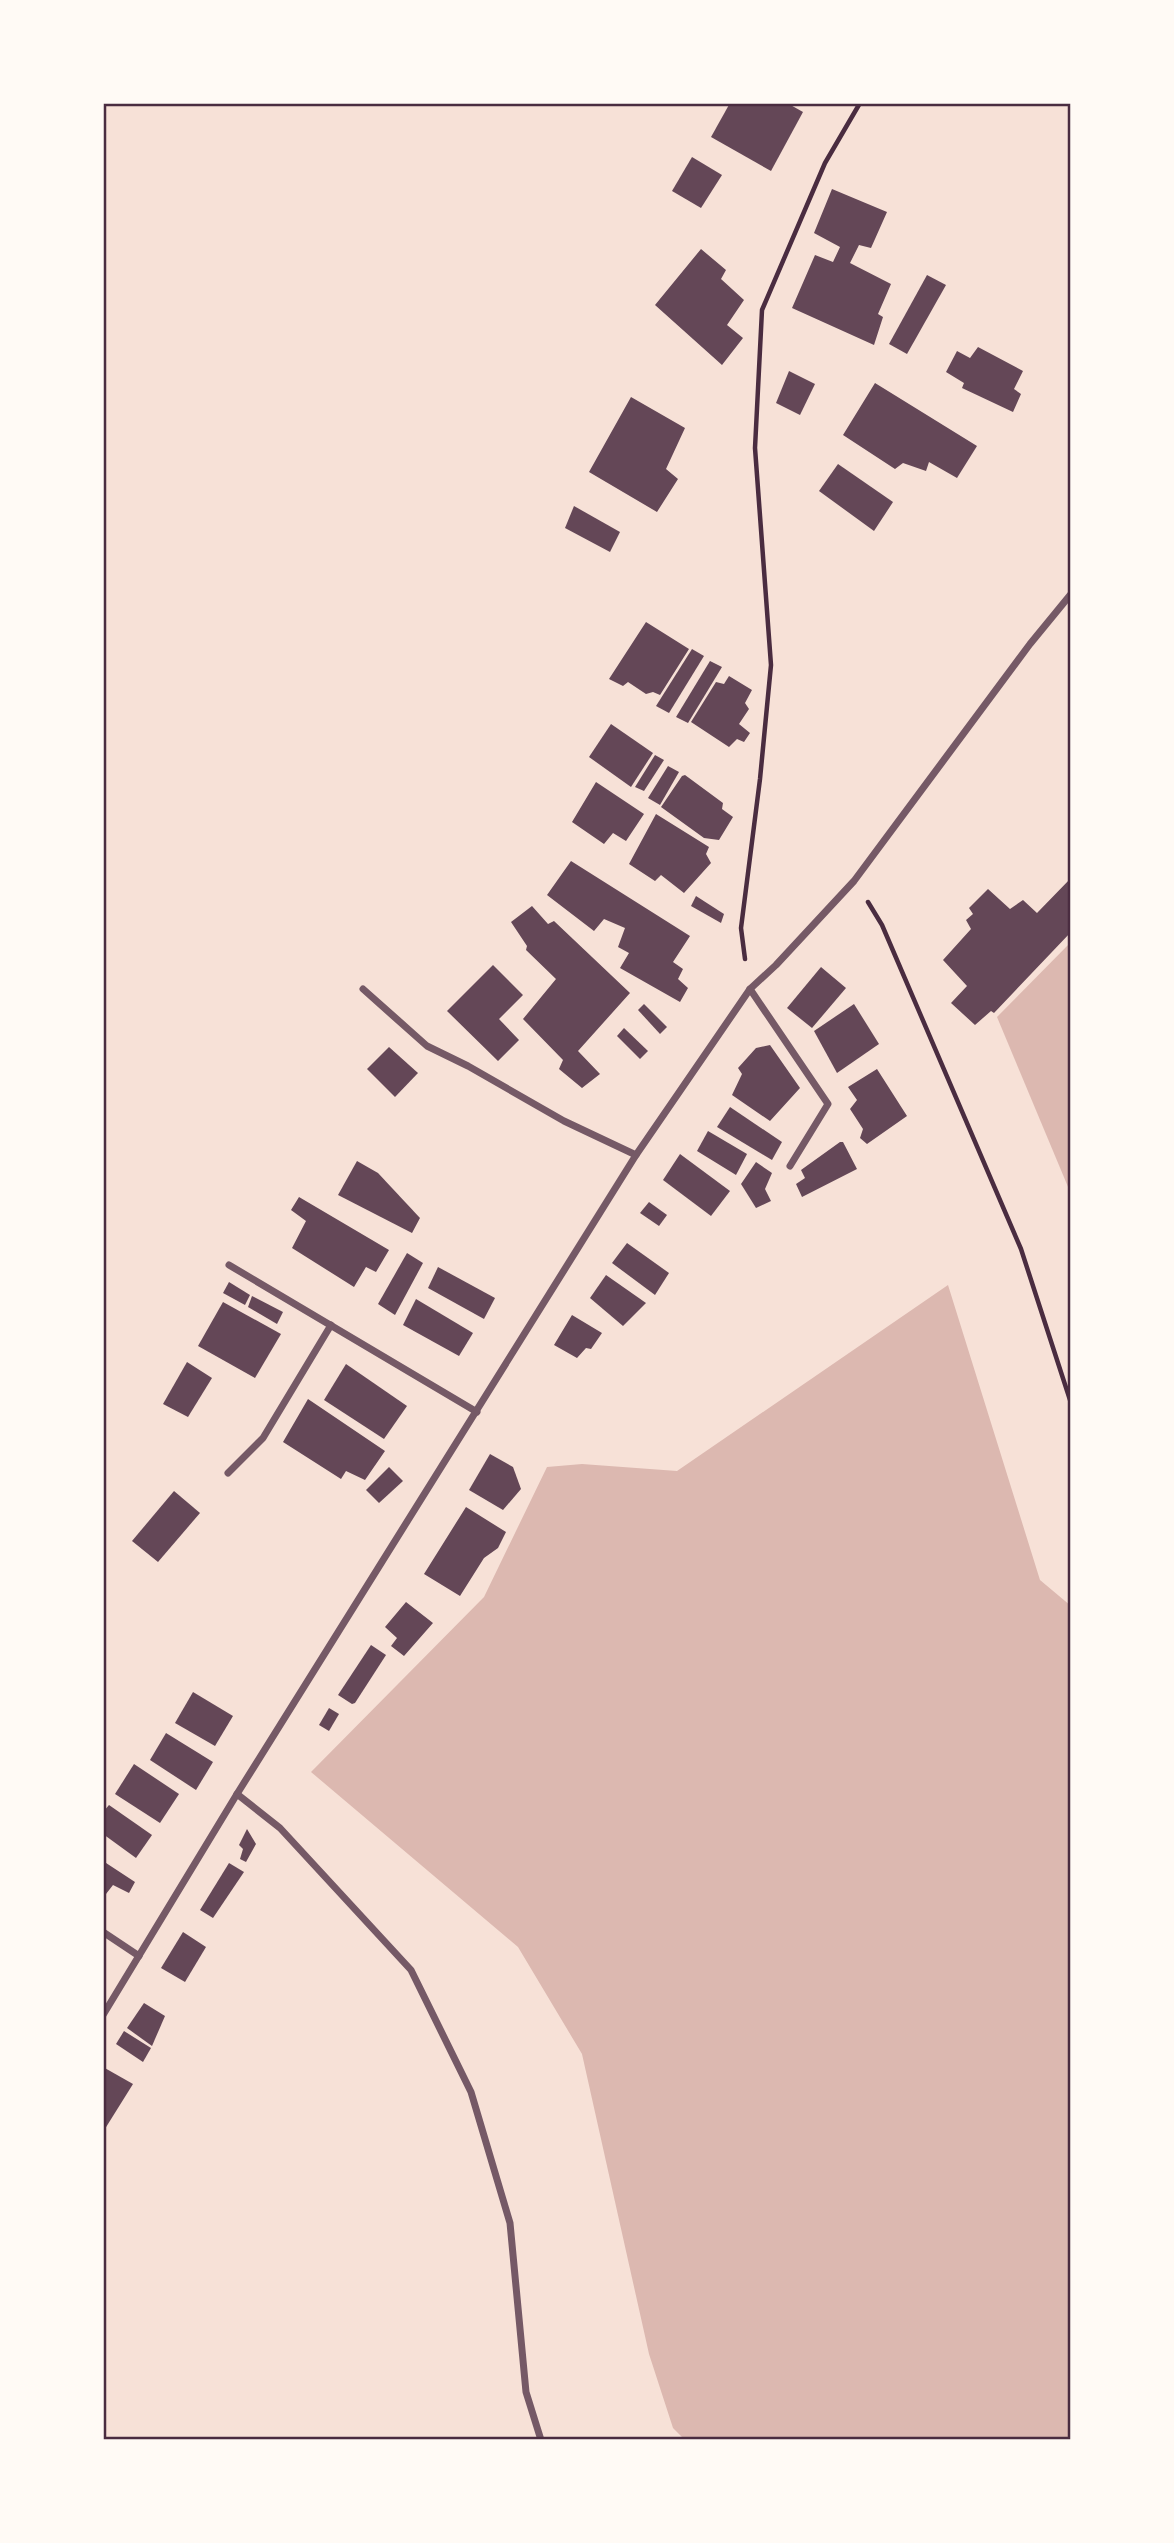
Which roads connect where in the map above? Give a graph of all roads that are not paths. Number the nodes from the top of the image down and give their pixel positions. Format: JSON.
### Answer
{"nodes":[{"id":1,"x":1071,"y":594,"type":"edge"},
{"id":2,"x":363,"y":989,"type":"dead end"},
{"id":3,"x":750,"y":989,"type":"junction"},
{"id":4,"x":636,"y":1155,"type":"junction"},
{"id":5,"x":790,"y":1166,"type":"dead end"},
{"id":6,"x":229,"y":1265,"type":"dead end"},
{"id":7,"x":331,"y":1325,"type":"junction"},
{"id":8,"x":477,"y":1412,"type":"junction"},
{"id":9,"x":228,"y":1473,"type":"dead end"},
{"id":10,"x":237,"y":1794,"type":"junction"},
{"id":11,"x":103,"y":1932,"type":"edge"},
{"id":12,"x":139,"y":1955,"type":"junction"},
{"id":13,"x":103,"y":2015,"type":"edge"},
{"id":14,"x":541,"y":2440,"type":"edge"}],
"edges":[{"from":1,"to":3,"type":"street"},
{"from":2,"to":4,"type":"street"},
{"from":3,"to":4,"type":"street"},
{"from":3,"to":5,"type":"street"},
{"from":4,"to":8,"type":"street"},
{"from":6,"to":7,"type":"street"},
{"from":7,"to":8,"type":"street"},
{"from":7,"to":9,"type":"street"},
{"from":8,"to":10,"type":"street"},
{"from":10,"to":12,"type":"street"},
{"from":10,"to":14,"type":"street"},
{"from":11,"to":12,"type":"street"},
{"from":12,"to":13,"type":"street"}]}
